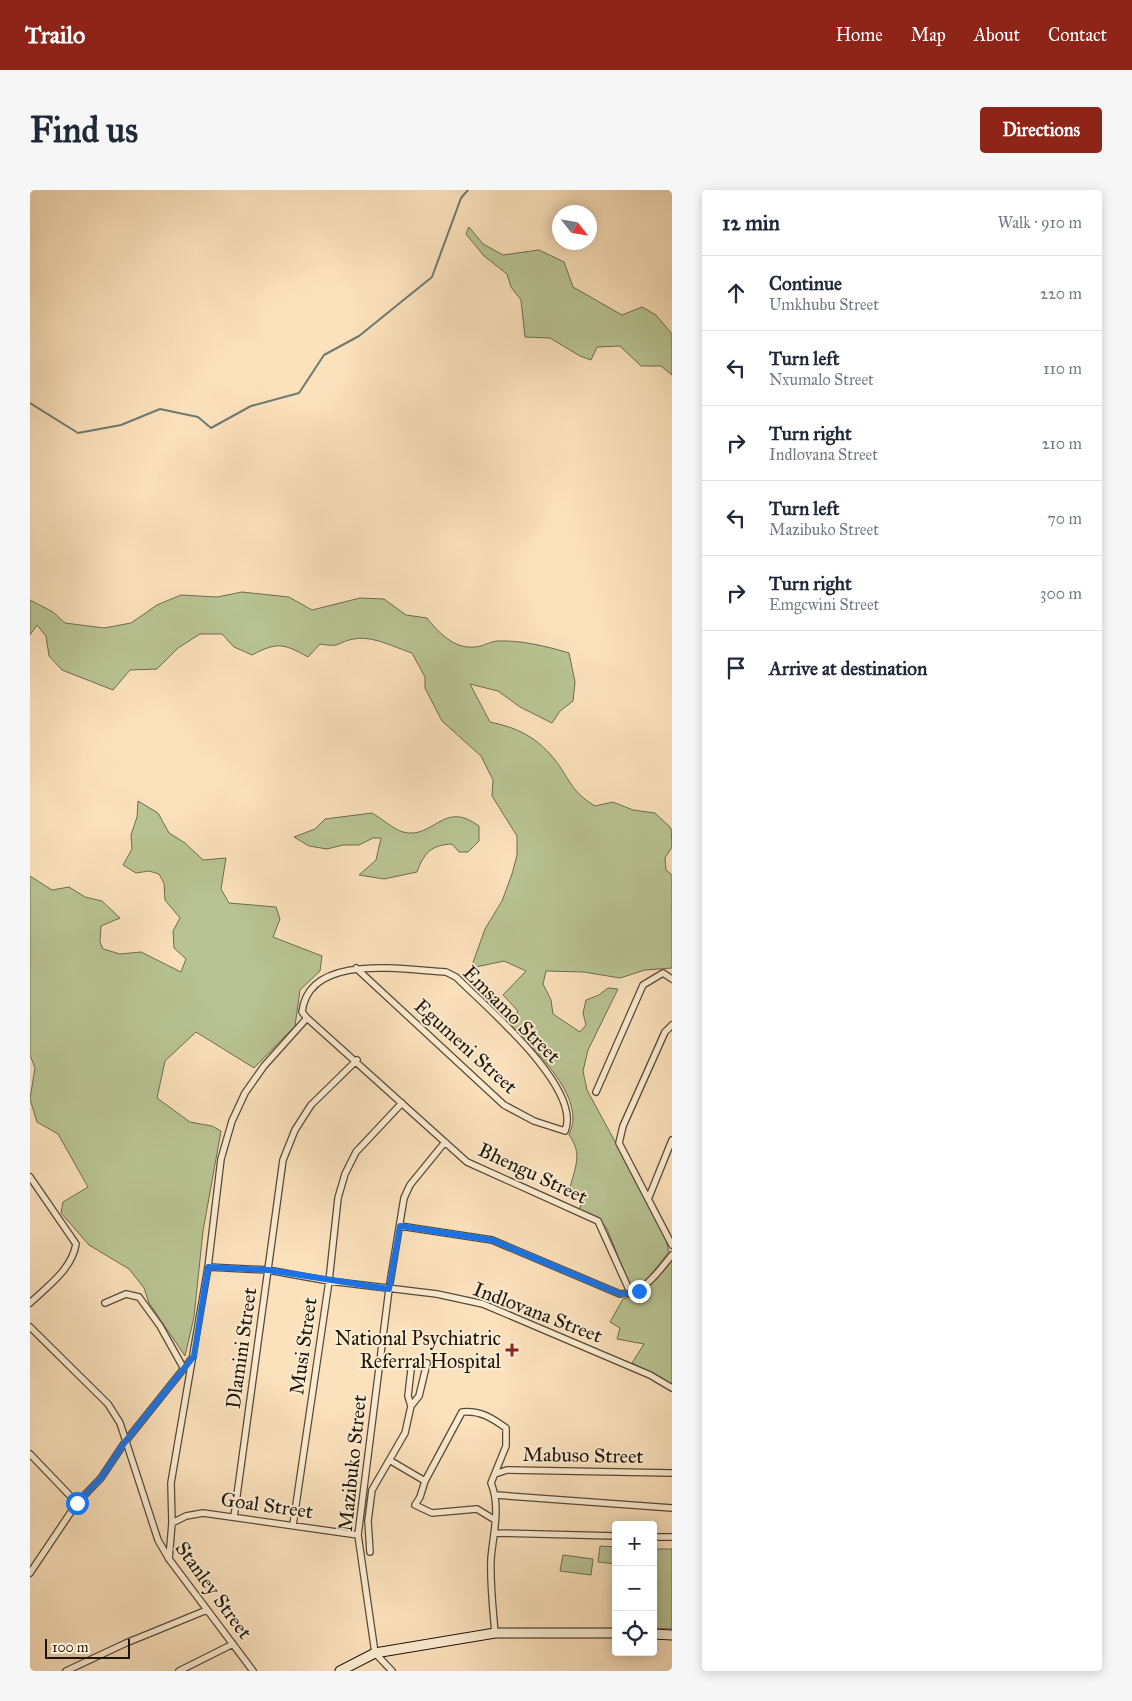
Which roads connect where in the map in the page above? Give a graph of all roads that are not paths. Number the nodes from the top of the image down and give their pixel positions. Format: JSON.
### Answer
{"nodes":[{"id":1,"x":356,"y":968,"type":"junction"},
{"id":2,"x":672,"y":978,"type":"edge"},
{"id":3,"x":308,"y":1018,"type":"junction"},
{"id":4,"x":672,"y":1025,"type":"edge"},
{"id":5,"x":357,"y":1060,"type":"junction"},
{"id":6,"x":596,"y":1092,"type":"dead end"},
{"id":7,"x":402,"y":1103,"type":"junction"},
{"id":8,"x":565,"y":1131,"type":"joint"},
{"id":9,"x":672,"y":1140,"type":"edge"},
{"id":10,"x":445,"y":1142,"type":"junction"},
{"id":11,"x":30,"y":1177,"type":"edge"},
{"id":12,"x":649,"y":1197,"type":"junction"},
{"id":13,"x":400,"y":1226,"type":"junction"},
{"id":14,"x":672,"y":1245,"type":"edge"},
{"id":15,"x":672,"y":1255,"type":"edge"},
{"id":16,"x":208,"y":1267,"type":"junction"},
{"id":17,"x":268,"y":1270,"type":"junction"},
{"id":18,"x":330,"y":1281,"type":"junction"},
{"id":19,"x":389,"y":1289,"type":"junction"},
{"id":20,"x":631,"y":1294,"type":"junction"},
{"id":21,"x":30,"y":1303,"type":"edge"},
{"id":22,"x":105,"y":1303,"type":"dead end"},
{"id":23,"x":30,"y":1327,"type":"edge"},
{"id":24,"x":194,"y":1356,"type":"junction"},
{"id":25,"x":184,"y":1369,"type":"junction"},
{"id":26,"x":408,"y":1385,"type":"junction"},
{"id":27,"x":421,"y":1387,"type":"junction"},
{"id":28,"x":672,"y":1388,"type":"edge"},
{"id":29,"x":411,"y":1406,"type":"junction"},
{"id":30,"x":125,"y":1442,"type":"junction"},
{"id":31,"x":30,"y":1454,"type":"edge"},
{"id":32,"x":391,"y":1461,"type":"junction"},
{"id":33,"x":672,"y":1473,"type":"edge"},
{"id":34,"x":495,"y":1474,"type":"junction"},
{"id":35,"x":425,"y":1481,"type":"junction"},
{"id":36,"x":496,"y":1495,"type":"junction"},
{"id":37,"x":77,"y":1503,"type":"junction"},
{"id":38,"x":672,"y":1508,"type":"edge"},
{"id":39,"x":234,"y":1517,"type":"junction"},
{"id":40,"x":495,"y":1520,"type":"junction"},
{"id":41,"x":172,"y":1523,"type":"junction"},
{"id":42,"x":293,"y":1525,"type":"junction"},
{"id":43,"x":495,"y":1533,"type":"junction"},
{"id":44,"x":358,"y":1535,"type":"junction"},
{"id":45,"x":612,"y":1536,"type":"edge"},
{"id":46,"x":657,"y":1537,"type":"edge"},
{"id":47,"x":672,"y":1537,"type":"edge"},
{"id":48,"x":370,"y":1552,"type":"dead end"},
{"id":49,"x":168,"y":1559,"type":"junction"},
{"id":50,"x":30,"y":1573,"type":"edge"},
{"id":51,"x":207,"y":1610,"type":"junction"},
{"id":52,"x":612,"y":1632,"type":"edge"},
{"id":53,"x":496,"y":1633,"type":"junction"},
{"id":54,"x":657,"y":1634,"type":"edge"},
{"id":55,"x":672,"y":1634,"type":"edge"},
{"id":56,"x":233,"y":1644,"type":"junction"},
{"id":57,"x":375,"y":1653,"type":"junction"},
{"id":58,"x":70,"y":1670,"type":"edge"},
{"id":59,"x":179,"y":1671,"type":"edge"},
{"id":60,"x":253,"y":1671,"type":"edge"},
{"id":61,"x":340,"y":1671,"type":"edge"},
{"id":62,"x":392,"y":1671,"type":"edge"}],
"edges":[{"from":1,"to":3,"type":"street","name":"Emsamo Street"},
{"from":1,"to":8,"type":"street","name":"Egumeni Street"},
{"from":1,"to":8,"type":"street","name":"Emsamo Street"},
{"from":2,"to":6,"type":"street"},
{"from":3,"to":5,"type":"street","name":"Bhengu Street"},
{"from":3,"to":16,"type":"street"},
{"from":4,"to":12,"type":"street"},
{"from":5,"to":7,"type":"street","name":"Bhengu Street"},
{"from":5,"to":17,"type":"street","name":"Dlamini Street"},
{"from":7,"to":10,"type":"street","name":"Bhengu Street"},
{"from":7,"to":18,"type":"street","name":"Musi Street"},
{"from":9,"to":12,"type":"street"},
{"from":10,"to":13,"type":"street","name":"Mazibuko Street"},
{"from":10,"to":20,"type":"street","name":"Bhengu Street"},
{"from":11,"to":21,"type":"street"},
{"from":12,"to":14,"type":"street"},
{"from":13,"to":19,"type":"street","name":"Mazibuko Street"},
{"from":13,"to":20,"type":"street"},
{"from":15,"to":20,"type":"street"},
{"from":16,"to":17,"type":"street","name":"Indlovana Street"},
{"from":16,"to":24,"type":"street"},
{"from":17,"to":18,"type":"street","name":"Indlovana Street"},
{"from":17,"to":39,"type":"street","name":"Dlamini Street"},
{"from":18,"to":19,"type":"street","name":"Indlovana Street"},
{"from":18,"to":42,"type":"street","name":"Musi Street"},
{"from":19,"to":28,"type":"street","name":"Indlovana Street"},
{"from":19,"to":44,"type":"street","name":"Mazibuko Street"},
{"from":22,"to":25,"type":"street"},
{"from":23,"to":30,"type":"street","name":"Stanley Street"},
{"from":24,"to":25,"type":"street"},
{"from":24,"to":41,"type":"street"},
{"from":25,"to":30,"type":"street"},
{"from":26,"to":27,"type":"street"},
{"from":26,"to":27,"type":"street"},
{"from":26,"to":29,"type":"street"},
{"from":27,"to":29,"type":"street"},
{"from":29,"to":32,"type":"street"},
{"from":30,"to":37,"type":"street"},
{"from":30,"to":49,"type":"street","name":"Stanley Street"},
{"from":31,"to":37,"type":"street"},
{"from":32,"to":35,"type":"street"},
{"from":32,"to":48,"type":"street"},
{"from":33,"to":34,"type":"street","name":"Mabuso Street"},
{"from":34,"to":35,"type":"street"},
{"from":34,"to":36,"type":"street"},
{"from":35,"to":40,"type":"street"},
{"from":36,"to":38,"type":"street"},
{"from":36,"to":40,"type":"street"},
{"from":37,"to":50,"type":"street"},
{"from":39,"to":41,"type":"street","name":"Goal Street"},
{"from":39,"to":42,"type":"street","name":"Goal Street"},
{"from":40,"to":43,"type":"street"},
{"from":41,"to":49,"type":"street"},
{"from":42,"to":44,"type":"street","name":"Goal Street"},
{"from":43,"to":45,"type":"street"},
{"from":43,"to":53,"type":"street"},
{"from":44,"to":57,"type":"street","name":"Mazibuko Street"},
{"from":46,"to":47,"type":"street"},
{"from":49,"to":51,"type":"street","name":"Stanley Street"},
{"from":51,"to":56,"type":"street","name":"Stanley Street"},
{"from":51,"to":58,"type":"street"},
{"from":52,"to":53,"type":"main road"},
{"from":53,"to":57,"type":"main road"},
{"from":54,"to":55,"type":"main road"},
{"from":56,"to":59,"type":"street"},
{"from":56,"to":60,"type":"street","name":"Stanley Street"},
{"from":57,"to":61,"type":"main road"},
{"from":57,"to":62,"type":"street"}]}
